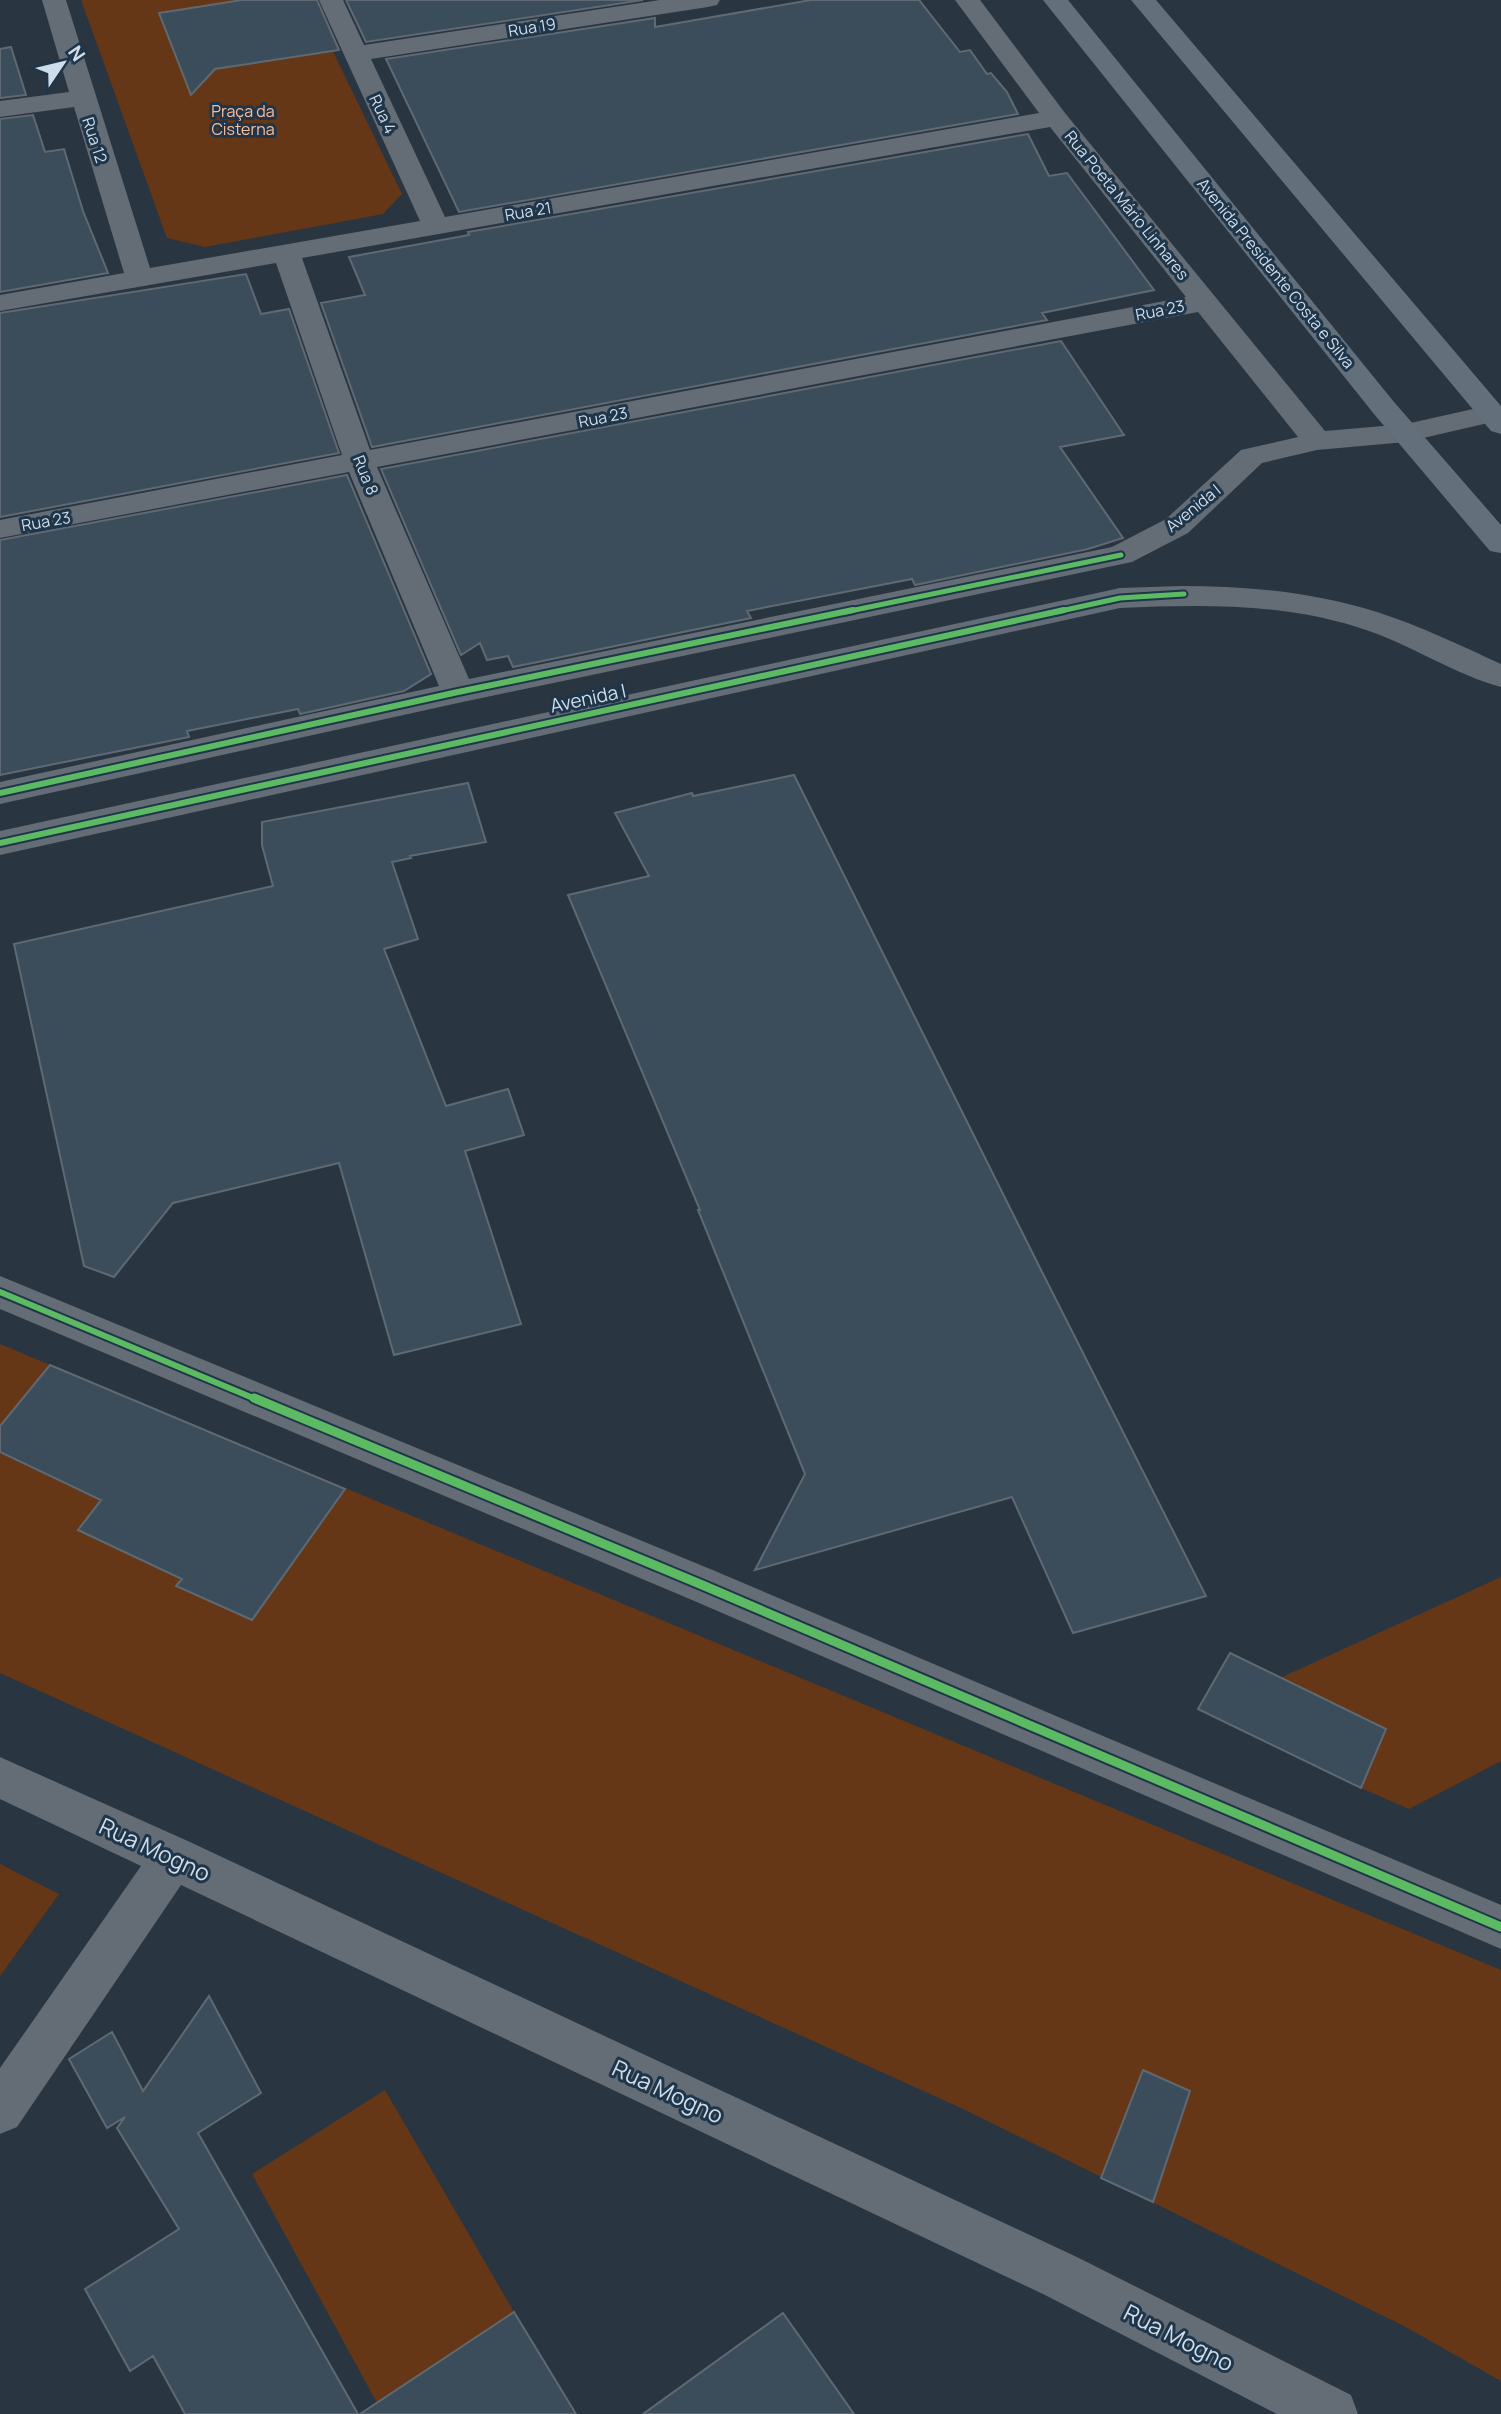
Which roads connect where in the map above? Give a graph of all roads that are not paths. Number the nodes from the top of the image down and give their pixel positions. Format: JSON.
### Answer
{"nodes":[{"id":1,"x":54,"y":0,"type":"edge"},
{"id":2,"x":331,"y":0,"type":"edge"},
{"id":3,"x":708,"y":0,"type":"edge"},
{"id":4,"x":967,"y":0,"type":"edge"},
{"id":5,"x":1055,"y":0,"type":"edge"},
{"id":6,"x":1143,"y":0,"type":"edge"},
{"id":7,"x":355,"y":54,"type":"junction"},
{"id":8,"x":82,"y":98,"type":"junction"},
{"id":9,"x":0,"y":110,"type":"edge"},
{"id":10,"x":1056,"y":118,"type":"junction"},
{"id":11,"x":436,"y":227,"type":"junction"},
{"id":12,"x":287,"y":254,"type":"junction"},
{"id":13,"x":140,"y":280,"type":"junction"},
{"id":14,"x":1205,"y":302,"type":"junction"},
{"id":15,"x":0,"y":303,"type":"edge"},
{"id":16,"x":1496,"y":419,"type":"edge"},
{"id":17,"x":1406,"y":433,"type":"junction"},
{"id":18,"x":1317,"y":441,"type":"junction"},
{"id":19,"x":360,"y":463,"type":"junction"},
{"id":20,"x":0,"y":529,"type":"edge"},
{"id":21,"x":1501,"y":544,"type":"edge"},
{"id":22,"x":685,"y":644,"type":"junction"},
{"id":23,"x":1501,"y":677,"type":"edge"},
{"id":24,"x":706,"y":688,"type":"junction"},
{"id":25,"x":458,"y":692,"type":"junction"},
{"id":26,"x":0,"y":793,"type":"edge"},
{"id":27,"x":0,"y":843,"type":"edge"},
{"id":28,"x":0,"y":1292,"type":"edge"},
{"id":29,"x":0,"y":1777,"type":"edge"},
{"id":30,"x":174,"y":1857,"type":"junction"},
{"id":31,"x":1501,"y":1927,"type":"edge"},
{"id":32,"x":0,"y":2110,"type":"edge"},
{"id":33,"x":1332,"y":2414,"type":"edge"}],
"edges":[{"from":1,"to":8,"type":"street","name":"Rua 12"},
{"from":2,"to":7,"type":"street","name":"Rua 4"},
{"from":3,"to":7,"type":"street","name":"Rua 19"},
{"from":4,"to":10,"type":"street","name":"Rua Poeta Mário Linhares"},
{"from":5,"to":17,"type":"main road","name":"Avenida Presidente Costa e Silva"},
{"from":6,"to":16,"type":"main road"},
{"from":7,"to":11,"type":"street","name":"Rua 4"},
{"from":8,"to":9,"type":"street"},
{"from":8,"to":13,"type":"street","name":"Rua 12"},
{"from":10,"to":11,"type":"street","name":"Rua 21"},
{"from":10,"to":14,"type":"street","name":"Rua Poeta Mário Linhares"},
{"from":11,"to":12,"type":"street","name":"Rua 21"},
{"from":12,"to":13,"type":"street","name":"Rua 21"},
{"from":12,"to":19,"type":"street","name":"Rua 8"},
{"from":13,"to":15,"type":"street","name":"Rua 21"},
{"from":14,"to":18,"type":"street","name":"Rua Poeta Mário Linhares"},
{"from":14,"to":19,"type":"street","name":"Rua 23"},
{"from":16,"to":17,"type":"street","name":"Avenida I"},
{"from":17,"to":18,"type":"street","name":"Avenida I"},
{"from":17,"to":21,"type":"main road","name":"Avenida Presidente Costa e Silva"},
{"from":18,"to":22,"type":"street","name":"Avenida I"},
{"from":19,"to":20,"type":"street","name":"Rua 23"},
{"from":19,"to":25,"type":"street","name":"Rua 8"},
{"from":22,"to":24,"type":"street"},
{"from":22,"to":25,"type":"street","name":"Avenida I"},
{"from":23,"to":24,"type":"street","name":"Avenida I"},
{"from":24,"to":27,"type":"street","name":"Avenida I"},
{"from":25,"to":26,"type":"street","name":"Avenida I"},
{"from":28,"to":31,"type":"street"},
{"from":29,"to":30,"type":"street","name":"Rua Mogno"},
{"from":30,"to":32,"type":"street"},
{"from":30,"to":33,"type":"street","name":"Rua Mogno"}]}
